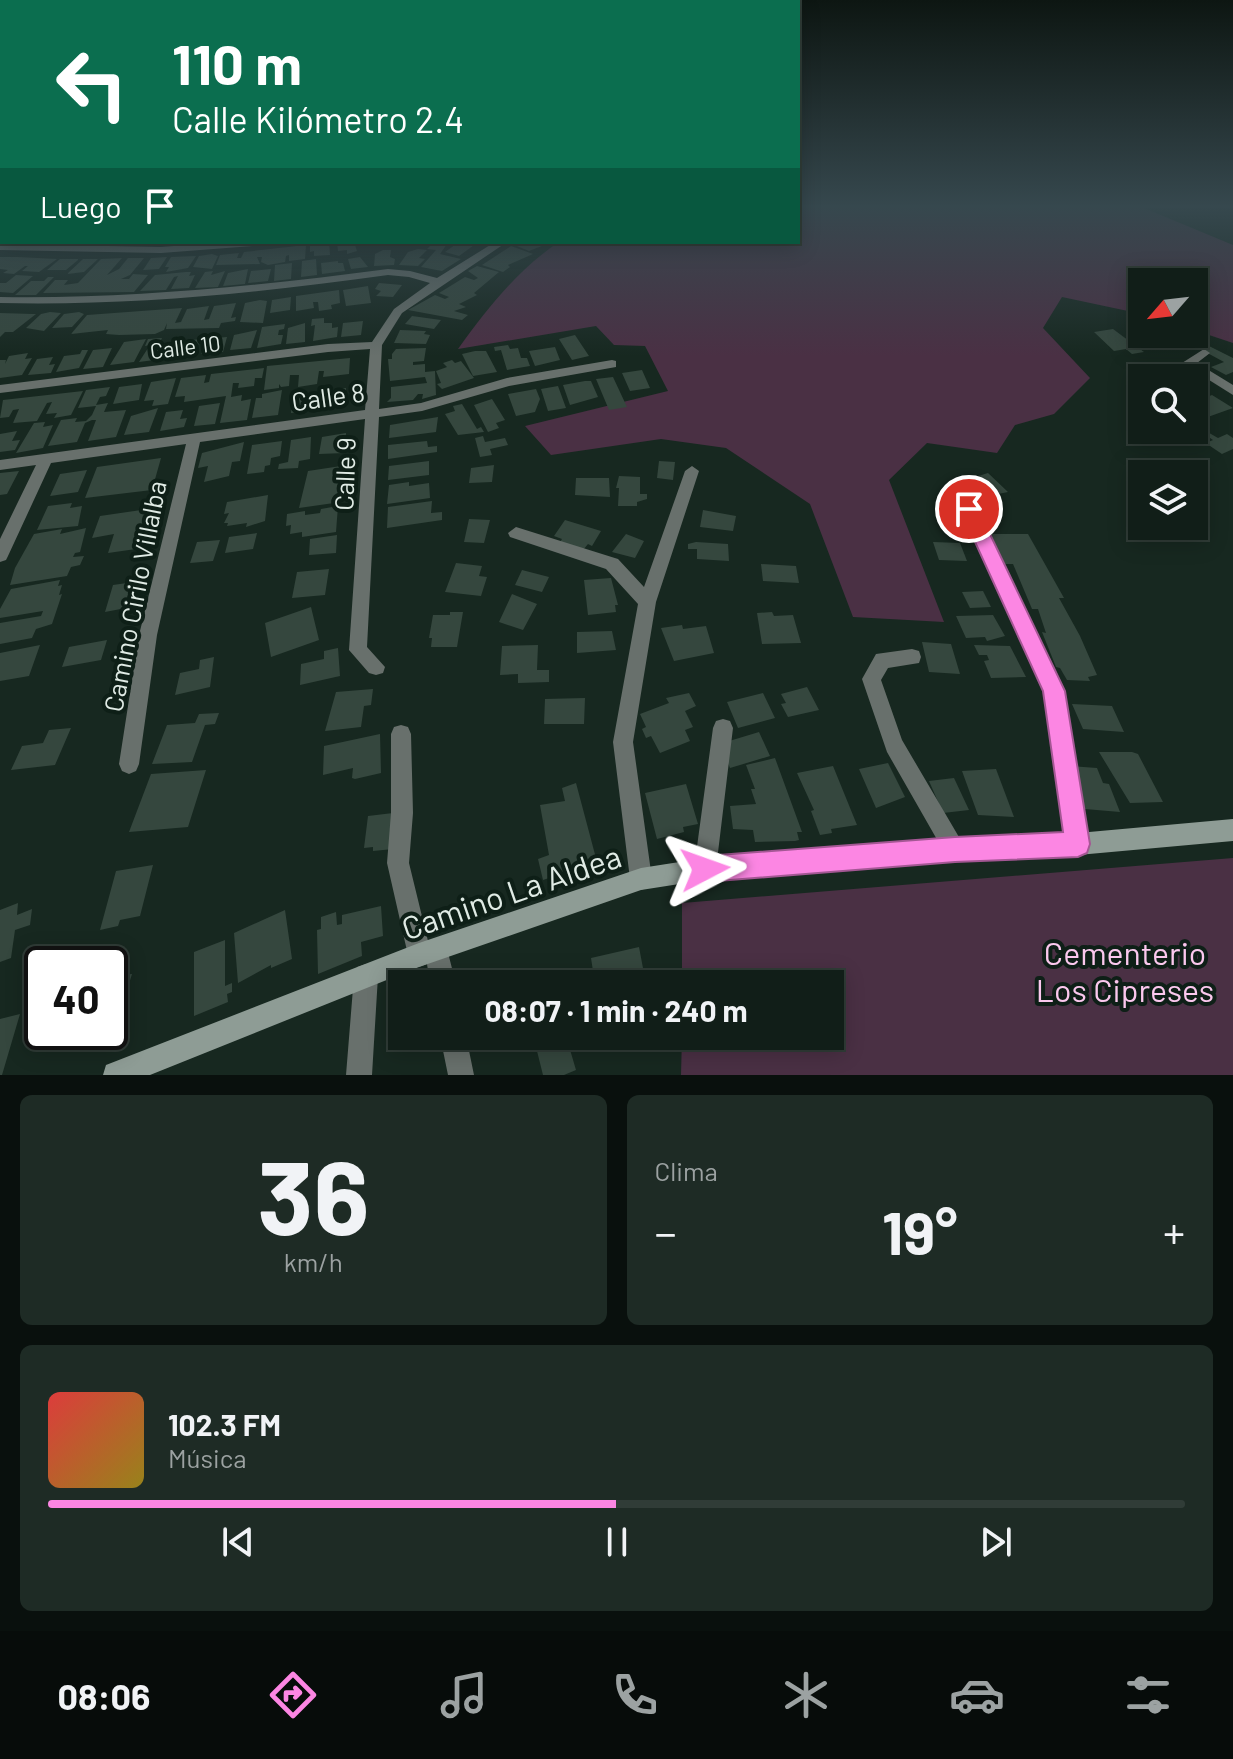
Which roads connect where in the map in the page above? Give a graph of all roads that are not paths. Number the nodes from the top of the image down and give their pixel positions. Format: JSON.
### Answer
{"nodes":[{"id":1,"x":481,"y":255,"type":"edge"},
{"id":2,"x":438,"y":282,"type":"junction"},
{"id":3,"x":0,"y":300,"type":"edge"},
{"id":4,"x":376,"y":345,"type":"junction"},
{"id":5,"x":1204,"y":353,"type":"dead end"},
{"id":6,"x":612,"y":364,"type":"dead end"},
{"id":7,"x":0,"y":389,"type":"edge"},
{"id":8,"x":1233,"y":391,"type":"edge"},
{"id":9,"x":370,"y":415,"type":"junction"},
{"id":10,"x":194,"y":439,"type":"junction"},
{"id":11,"x":46,"y":459,"type":"junction"},
{"id":12,"x":0,"y":465,"type":"edge"},
{"id":13,"x":692,"y":471,"type":"dead end"},
{"id":14,"x":969,"y":509,"type":"dead end"},
{"id":15,"x":516,"y":533,"type":"dead end"},
{"id":16,"x":0,"y":556,"type":"edge"},
{"id":17,"x":647,"y":602,"type":"junction"},
{"id":18,"x":912,"y":657,"type":"dead end"},
{"id":19,"x":376,"y":667,"type":"dead end"},
{"id":20,"x":723,"y":728,"type":"dead end"},
{"id":21,"x":401,"y":734,"type":"dead end"},
{"id":22,"x":129,"y":764,"type":"dead end"},
{"id":23,"x":1233,"y":830,"type":"edge"},
{"id":24,"x":1078,"y":844,"type":"junction"},
{"id":25,"x":955,"y":849,"type":"junction"},
{"id":26,"x":705,"y":869,"type":"junction"},
{"id":27,"x":641,"y":879,"type":"junction"},
{"id":28,"x":428,"y":953,"type":"junction"},
{"id":29,"x":436,"y":970,"type":"edge"},
{"id":30,"x":366,"y":976,"type":"junction"},
{"id":31,"x":456,"y":1050,"type":"edge"},
{"id":32,"x":116,"y":1075,"type":"edge"},
{"id":33,"x":359,"y":1075,"type":"edge"},
{"id":34,"x":461,"y":1075,"type":"edge"}],
"edges":[{"from":1,"to":2,"type":"street","name":"Calle 9"},
{"from":2,"to":3,"type":"street"},
{"from":2,"to":4,"type":"street","name":"Calle 9"},
{"from":4,"to":7,"type":"street","name":"Calle 10"},
{"from":4,"to":9,"type":"street","name":"Calle 9"},
{"from":5,"to":8,"type":"street"},
{"from":6,"to":9,"type":"street","name":"Calle 8"},
{"from":9,"to":10,"type":"street","name":"Calle 8"},
{"from":9,"to":19,"type":"street","name":"Calle 9"},
{"from":10,"to":11,"type":"street","name":"Calle 8"},
{"from":10,"to":22,"type":"street","name":"Camino Cirilo Villalba"},
{"from":11,"to":12,"type":"street","name":"Calle 8"},
{"from":11,"to":16,"type":"street"},
{"from":13,"to":17,"type":"street"},
{"from":14,"to":24,"type":"street"},
{"from":15,"to":17,"type":"street"},
{"from":17,"to":27,"type":"street"},
{"from":18,"to":25,"type":"street"},
{"from":20,"to":26,"type":"street"},
{"from":21,"to":28,"type":"street"},
{"from":23,"to":24,"type":"street","name":"Camino La Aldea"},
{"from":24,"to":25,"type":"street","name":"Camino La Aldea"},
{"from":25,"to":26,"type":"street","name":"Camino La Aldea"},
{"from":26,"to":27,"type":"street","name":"Camino La Aldea"},
{"from":27,"to":28,"type":"street","name":"Camino La Aldea"},
{"from":28,"to":29,"type":"street"},
{"from":28,"to":30,"type":"street","name":"Camino La Aldea"},
{"from":30,"to":32,"type":"street","name":"Camino La Aldea"},
{"from":30,"to":33,"type":"street"},
{"from":31,"to":34,"type":"street"}]}
